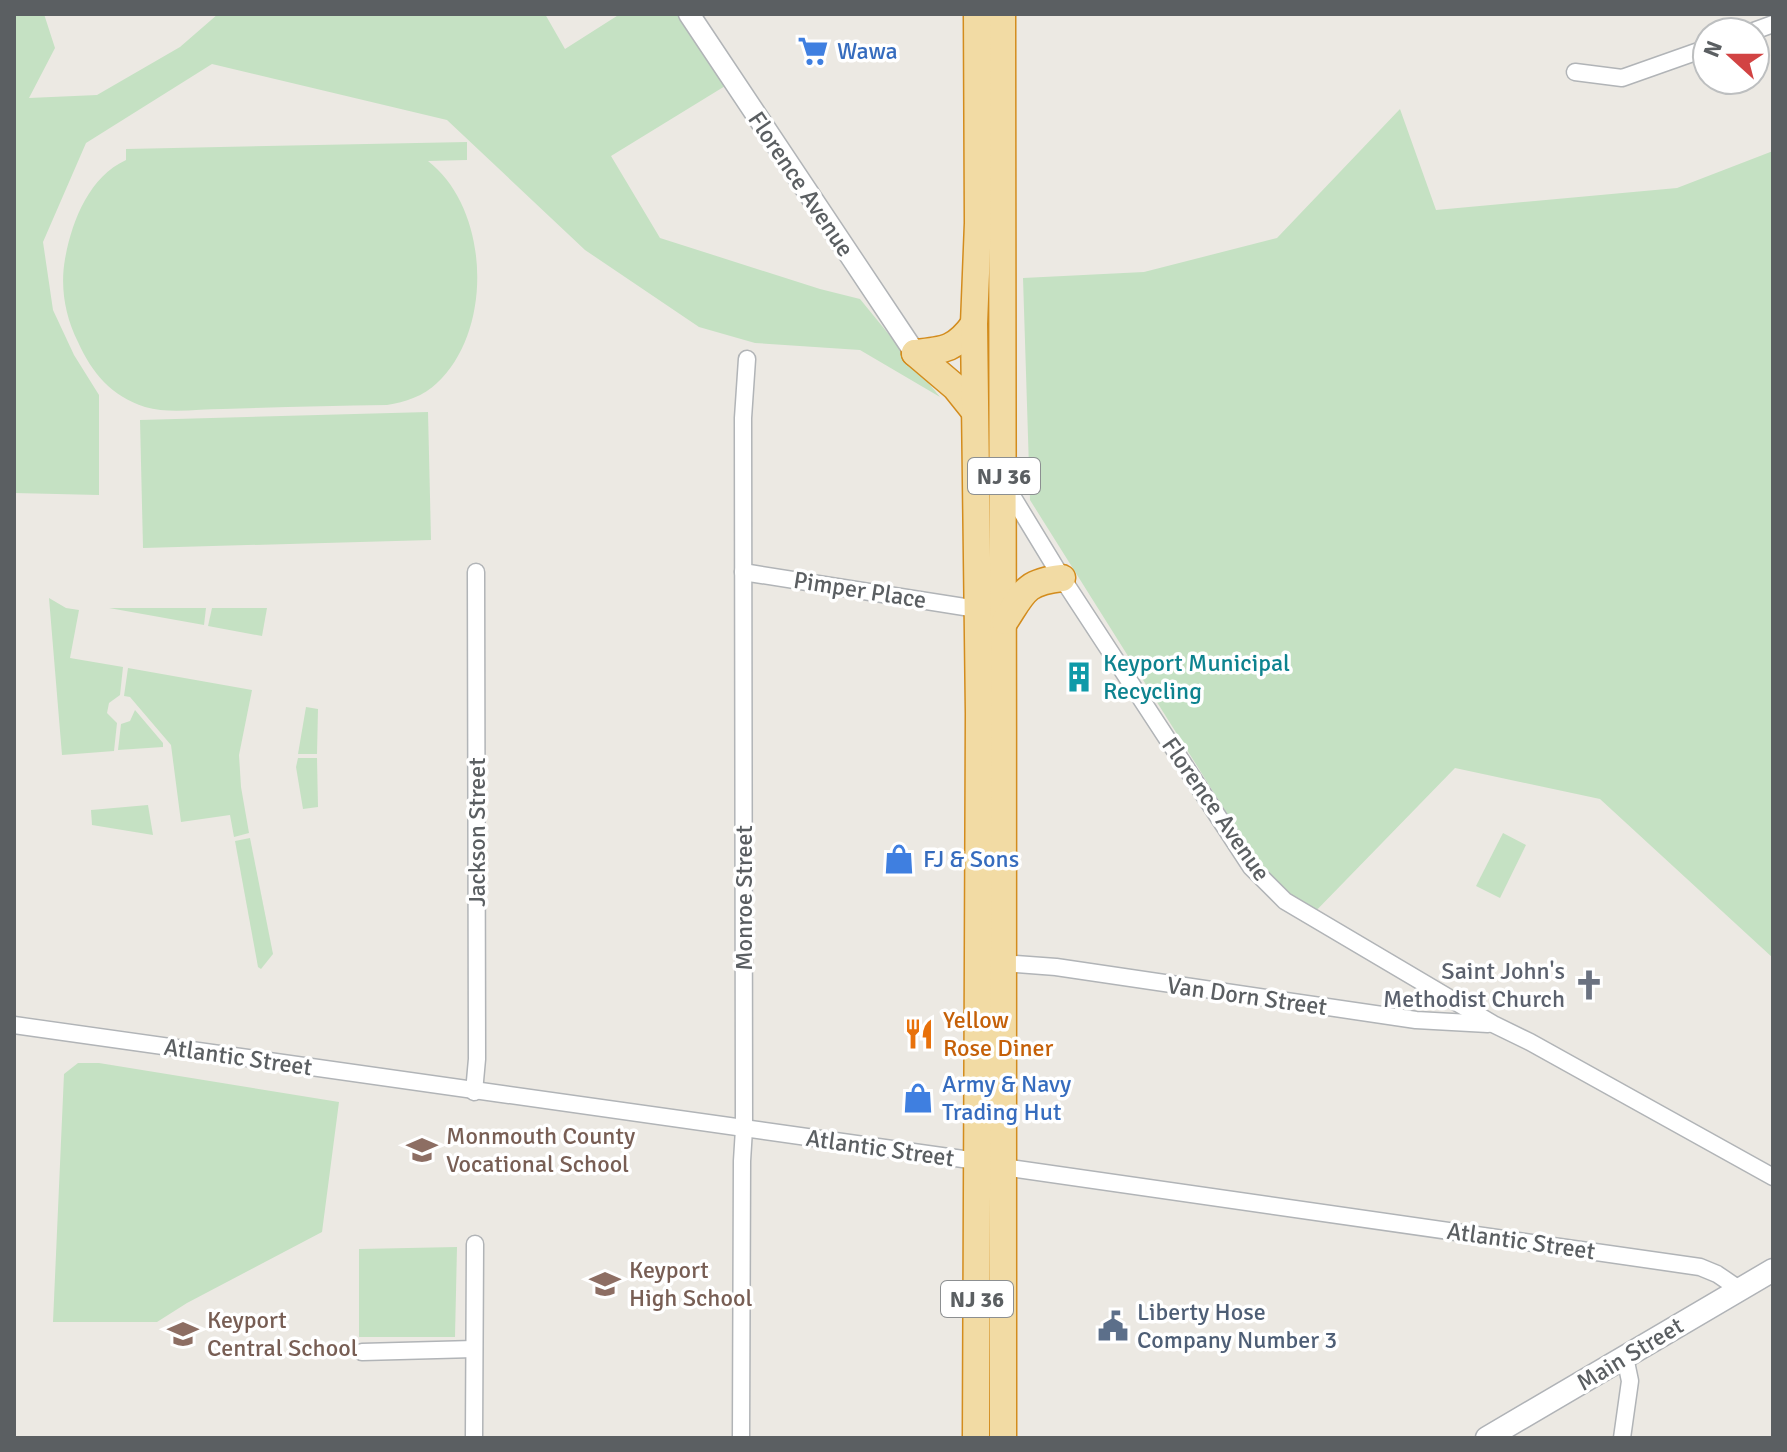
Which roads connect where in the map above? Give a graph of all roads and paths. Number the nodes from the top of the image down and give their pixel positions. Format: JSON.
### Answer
{"nodes":[{"id":1,"x":689,"y":14,"type":"edge"},
{"id":2,"x":977,"y":14,"type":"edge"},
{"id":3,"x":1002,"y":14,"type":"edge"},
{"id":4,"x":1691,"y":54,"type":"edge"},
{"id":5,"x":1575,"y":72,"type":"dead end"},
{"id":6,"x":974,"y":324,"type":"junction"},
{"id":7,"x":915,"y":353,"type":"junction"},
{"id":8,"x":747,"y":359,"type":"dead end"},
{"id":9,"x":975,"y":412,"type":"junction"},
{"id":10,"x":1004,"y":483,"type":"junction"},
{"id":11,"x":476,"y":572,"type":"dead end"},
{"id":12,"x":743,"y":572,"type":"junction"},
{"id":13,"x":1062,"y":578,"type":"junction"},
{"id":14,"x":977,"y":609,"type":"junction"},
{"id":15,"x":1005,"y":621,"type":"junction"},
{"id":16,"x":1002,"y":963,"type":"junction"},
{"id":17,"x":1493,"y":1024,"type":"junction"},
{"id":18,"x":14,"y":1025,"type":"edge"},
{"id":19,"x":474,"y":1092,"type":"junction"},
{"id":20,"x":744,"y":1129,"type":"junction"},
{"id":21,"x":977,"y":1161,"type":"junction"},
{"id":22,"x":1003,"y":1167,"type":"junction"},
{"id":23,"x":1773,"y":1177,"type":"edge"},
{"id":24,"x":475,"y":1244,"type":"dead end"},
{"id":25,"x":1773,"y":1270,"type":"edge"},
{"id":26,"x":1739,"y":1289,"type":"junction"},
{"id":27,"x":474,"y":1349,"type":"junction"},
{"id":28,"x":362,"y":1352,"type":"dead end"},
{"id":29,"x":1625,"y":1357,"type":"junction"},
{"id":30,"x":474,"y":1438,"type":"edge"},
{"id":31,"x":741,"y":1438,"type":"edge"},
{"id":32,"x":976,"y":1438,"type":"edge"},
{"id":33,"x":1003,"y":1438,"type":"edge"},
{"id":34,"x":1487,"y":1438,"type":"edge"},
{"id":35,"x":1622,"y":1438,"type":"edge"}],
"edges":[{"from":1,"to":7,"type":"street","name":"Florence Avenue"},
{"from":2,"to":6,"type":"highway","number":"NJ 36"},
{"from":3,"to":10,"type":"highway","number":"NJ 36"},
{"from":4,"to":5,"type":"street"},
{"from":6,"to":7,"type":"highway"},
{"from":6,"to":9,"type":"highway","number":"NJ 36"},
{"from":7,"to":9,"type":"highway"},
{"from":8,"to":12,"type":"street","name":"Monroe Street"},
{"from":9,"to":14,"type":"highway","number":"NJ 36"},
{"from":10,"to":13,"type":"street","name":"Florence Avenue"},
{"from":10,"to":15,"type":"highway","number":"NJ 36"},
{"from":11,"to":19,"type":"street","name":"Jackson Street"},
{"from":12,"to":14,"type":"street","name":"Pimper Place"},
{"from":12,"to":20,"type":"street","name":"Monroe Street"},
{"from":13,"to":15,"type":"highway"},
{"from":13,"to":17,"type":"street","name":"Florence Avenue"},
{"from":14,"to":21,"type":"highway","number":"NJ 36"},
{"from":15,"to":16,"type":"highway","number":"NJ 36"},
{"from":16,"to":17,"type":"street","name":"Van Dorn Street"},
{"from":16,"to":22,"type":"highway","number":"NJ 36"},
{"from":17,"to":23,"type":"street","name":"Florence Avenue"},
{"from":18,"to":19,"type":"street","name":"Atlantic Street"},
{"from":19,"to":20,"type":"street","name":"Atlantic Street"},
{"from":20,"to":21,"type":"street","name":"Atlantic Street"},
{"from":20,"to":31,"type":"street","name":"Monroe Street"},
{"from":21,"to":22,"type":"street","name":"Atlantic Street"},
{"from":21,"to":32,"type":"highway","number":"NJ 36"},
{"from":22,"to":26,"type":"street","name":"Atlantic Street"},
{"from":22,"to":33,"type":"highway","number":"NJ 36"},
{"from":24,"to":27,"type":"street"},
{"from":25,"to":26,"type":"main road","name":"Main Street"},
{"from":26,"to":29,"type":"main road","name":"Main Street"},
{"from":27,"to":28,"type":"street"},
{"from":27,"to":30,"type":"street"},
{"from":29,"to":34,"type":"main road","name":"Main Street"},
{"from":29,"to":35,"type":"street"}]}
